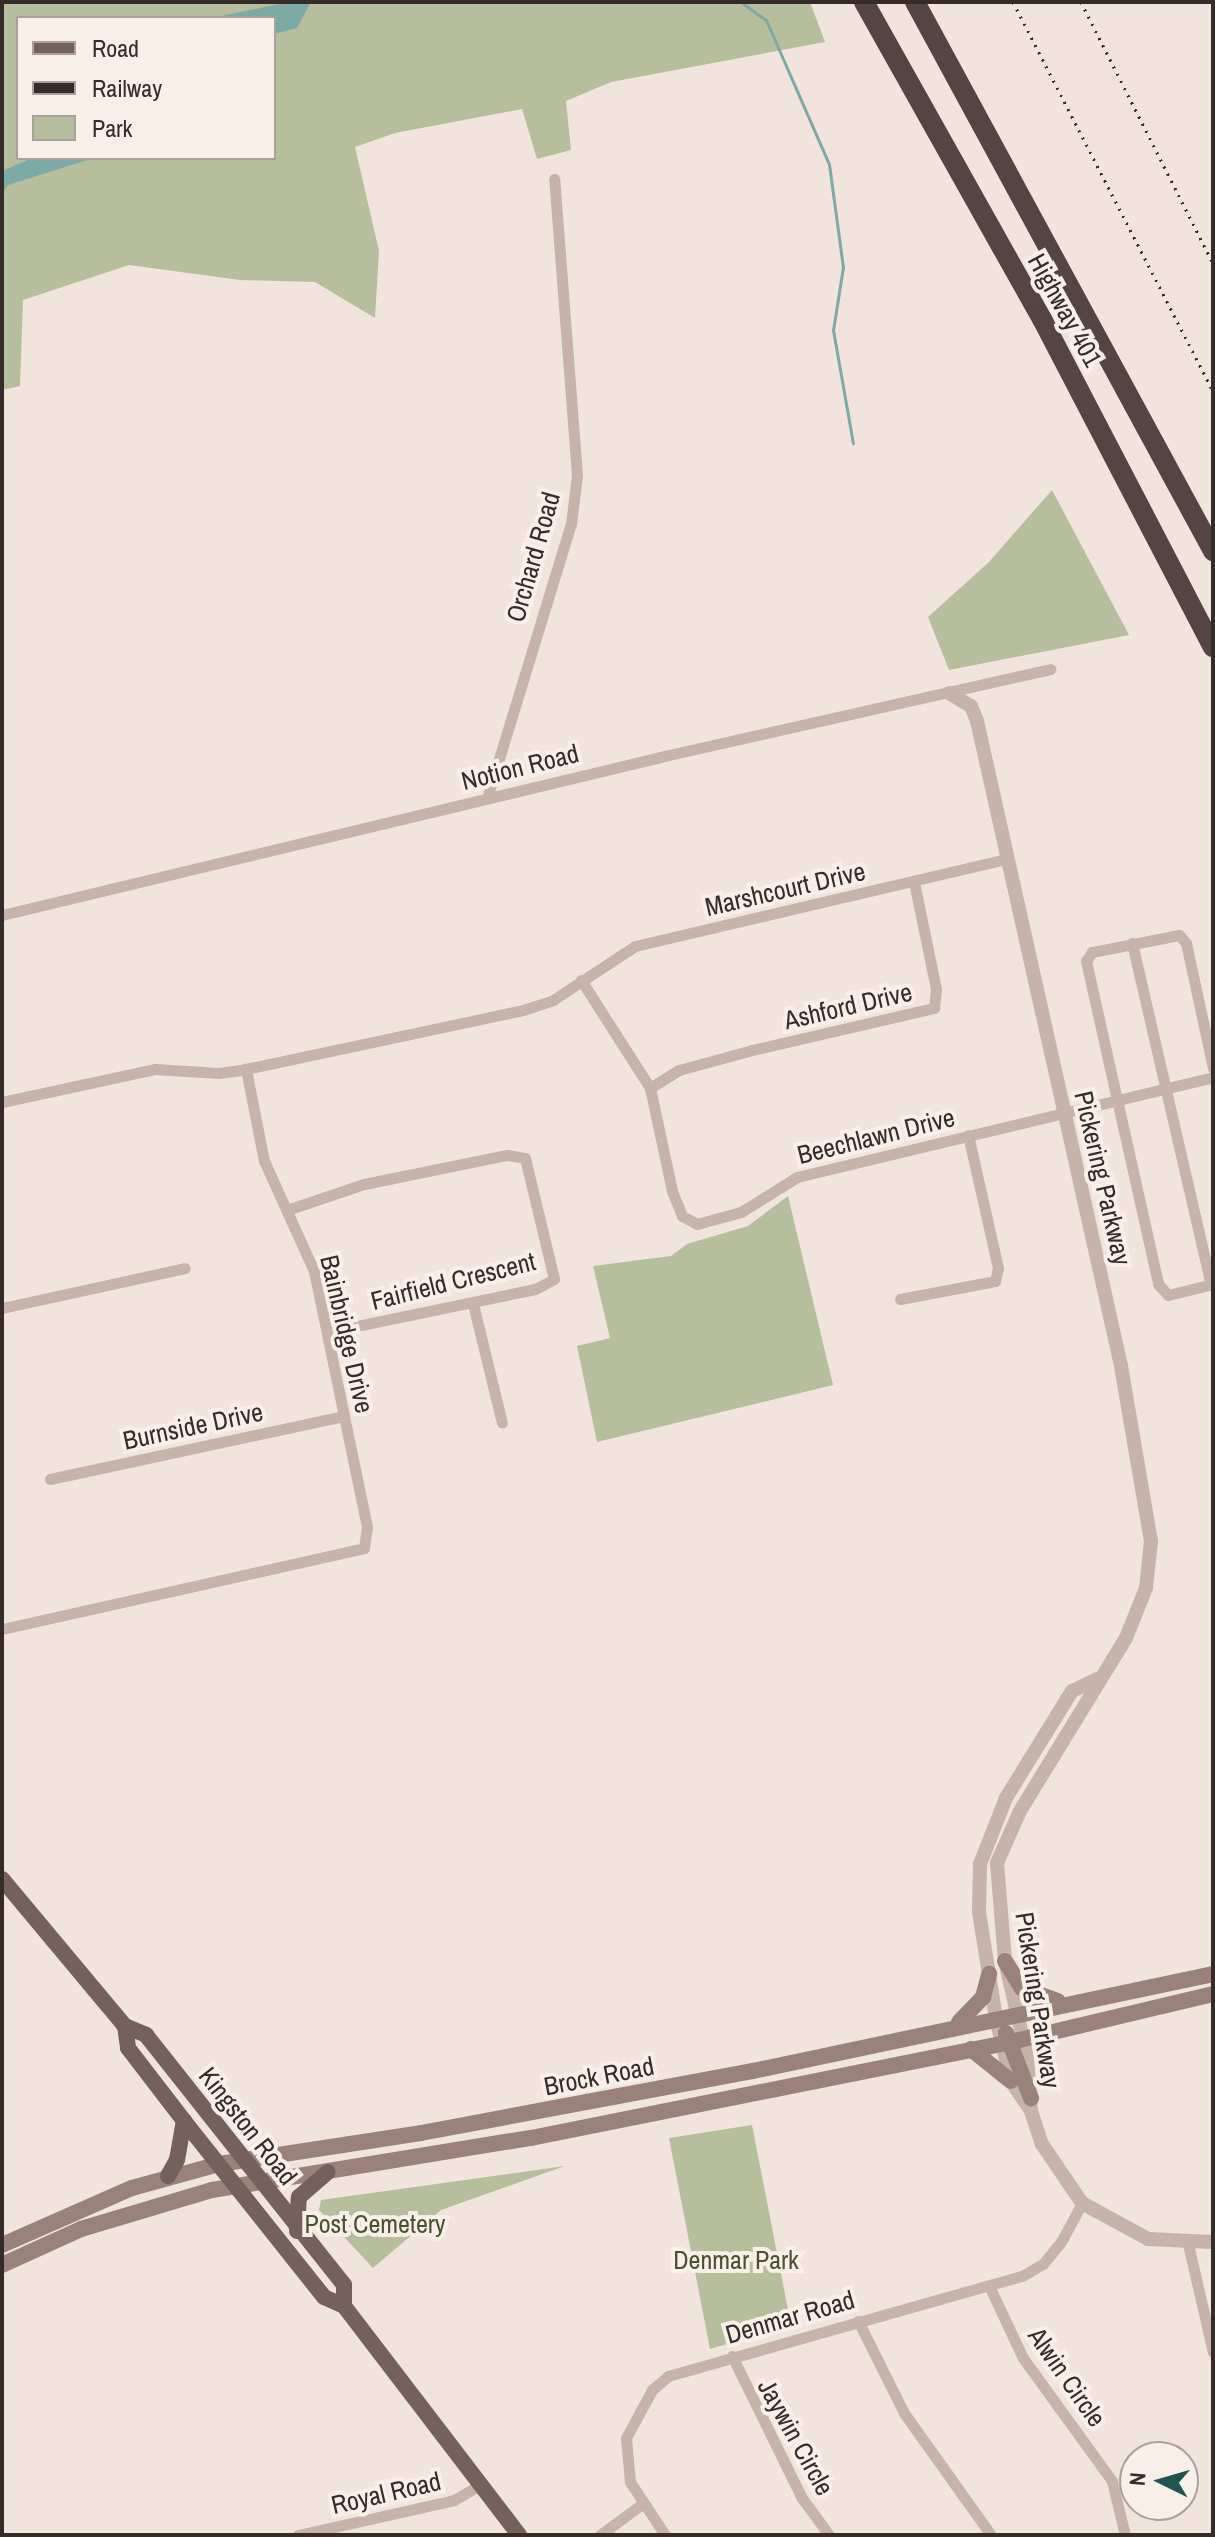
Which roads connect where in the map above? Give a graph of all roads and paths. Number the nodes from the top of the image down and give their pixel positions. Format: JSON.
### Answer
{"nodes":[{"id":1,"x":864,"y":2,"type":"edge"},
{"id":2,"x":915,"y":2,"type":"edge"},
{"id":3,"x":554,"y":179,"type":"dead end"},
{"id":4,"x":1213,"y":551,"type":"edge"},
{"id":5,"x":1213,"y":647,"type":"edge"},
{"id":6,"x":1050,"y":669,"type":"dead end"},
{"id":7,"x":949,"y":693,"type":"junction"},
{"id":8,"x":487,"y":798,"type":"junction"},
{"id":9,"x":1006,"y":859,"type":"junction"},
{"id":10,"x":914,"y":882,"type":"junction"},
{"id":11,"x":2,"y":915,"type":"edge"},
{"id":12,"x":1132,"y":943,"type":"junction"},
{"id":13,"x":581,"y":980,"type":"junction"},
{"id":14,"x":1213,"y":1068,"type":"edge"},
{"id":15,"x":246,"y":1069,"type":"junction"},
{"id":16,"x":1213,"y":1077,"type":"edge"},
{"id":17,"x":650,"y":1088,"type":"junction"},
{"id":18,"x":1166,"y":1088,"type":"junction"},
{"id":19,"x":1117,"y":1098,"type":"junction"},
{"id":20,"x":2,"y":1102,"type":"edge"},
{"id":21,"x":1063,"y":1111,"type":"junction"},
{"id":22,"x":968,"y":1135,"type":"junction"},
{"id":23,"x":287,"y":1210,"type":"junction"},
{"id":24,"x":185,"y":1268,"type":"dead end"},
{"id":25,"x":1212,"y":1285,"type":"edge"},
{"id":26,"x":900,"y":1299,"type":"dead end"},
{"id":27,"x":473,"y":1304,"type":"junction"},
{"id":28,"x":2,"y":1308,"type":"edge"},
{"id":29,"x":328,"y":1332,"type":"junction"},
{"id":30,"x":344,"y":1416,"type":"junction"},
{"id":31,"x":502,"y":1423,"type":"dead end"},
{"id":32,"x":50,"y":1479,"type":"dead end"},
{"id":33,"x":2,"y":1629,"type":"edge"},
{"id":34,"x":1097,"y":1679,"type":"junction"},
{"id":35,"x":1034,"y":1757,"type":"junction"},
{"id":36,"x":1048,"y":1765,"type":"junction"},
{"id":37,"x":2,"y":1879,"type":"edge"},
{"id":38,"x":1005,"y":1961,"type":"junction"},
{"id":39,"x":989,"y":1974,"type":"junction"},
{"id":40,"x":1213,"y":1974,"type":"edge"},
{"id":41,"x":1213,"y":1994,"type":"edge"},
{"id":42,"x":1067,"y":2003,"type":"junction"},
{"id":43,"x":1018,"y":2014,"type":"junction"},
{"id":44,"x":996,"y":2018,"type":"junction"},
{"id":45,"x":955,"y":2025,"type":"junction"},
{"id":46,"x":125,"y":2026,"type":"junction"},
{"id":47,"x":1012,"y":2041,"type":"junction"},
{"id":48,"x":971,"y":2049,"type":"junction"},
{"id":49,"x":753,"y":2071,"type":"junction"},
{"id":50,"x":1011,"y":2081,"type":"junction"},
{"id":51,"x":757,"y":2093,"type":"junction"},
{"id":52,"x":1031,"y":2104,"type":"junction"},
{"id":53,"x":184,"y":2121,"type":"junction"},
{"id":54,"x":244,"y":2159,"type":"junction"},
{"id":55,"x":219,"y":2164,"type":"junction"},
{"id":56,"x":328,"y":2172,"type":"junction"},
{"id":57,"x":168,"y":2176,"type":"junction"},
{"id":58,"x":259,"y":2181,"type":"junction"},
{"id":59,"x":235,"y":2185,"type":"junction"},
{"id":60,"x":1082,"y":2203,"type":"junction"},
{"id":61,"x":297,"y":2231,"type":"junction"},
{"id":62,"x":1213,"y":2242,"type":"edge"},
{"id":63,"x":1188,"y":2244,"type":"junction"},
{"id":64,"x":2,"y":2245,"type":"edge"},
{"id":65,"x":2,"y":2265,"type":"edge"},
{"id":66,"x":990,"y":2288,"type":"junction"},
{"id":67,"x":344,"y":2306,"type":"junction"},
{"id":68,"x":858,"y":2321,"type":"junction"},
{"id":69,"x":1213,"y":2352,"type":"edge"},
{"id":70,"x":732,"y":2356,"type":"junction"},
{"id":71,"x":480,"y":2485,"type":"junction"},
{"id":72,"x":642,"y":2504,"type":"junction"},
{"id":73,"x":298,"y":2535,"type":"edge"},
{"id":74,"x":519,"y":2535,"type":"edge"},
{"id":75,"x":600,"y":2535,"type":"edge"},
{"id":76,"x":665,"y":2535,"type":"edge"},
{"id":77,"x":829,"y":2535,"type":"edge"},
{"id":78,"x":991,"y":2535,"type":"edge"},
{"id":79,"x":1125,"y":2535,"type":"edge"}],
"edges":[{"from":1,"to":5,"type":"highway","name":"Highway 401"},
{"from":2,"to":4,"type":"highway","name":"Highway 401"},
{"from":3,"to":8,"type":"street","name":"Orchard Road"},
{"from":6,"to":7,"type":"street","name":"Notion Road"},
{"from":7,"to":8,"type":"street","name":"Notion Road"},
{"from":7,"to":9,"type":"street","name":"Pickering Parkway"},
{"from":8,"to":11,"type":"street","name":"Notion Road"},
{"from":9,"to":10,"type":"street","name":"Marshcourt Drive"},
{"from":9,"to":21,"type":"street","name":"Pickering Parkway"},
{"from":10,"to":13,"type":"street","name":"Marshcourt Drive"},
{"from":10,"to":17,"type":"street","name":"Ashford Drive"},
{"from":12,"to":14,"type":"street"},
{"from":12,"to":18,"type":"street"},
{"from":12,"to":19,"type":"street"},
{"from":13,"to":15,"type":"street"},
{"from":13,"to":17,"type":"street","name":"Beechlawn Drive"},
{"from":15,"to":20,"type":"street"},
{"from":15,"to":23,"type":"street","name":"Bainbridge Drive"},
{"from":16,"to":18,"type":"street","name":"Beechlawn Drive"},
{"from":17,"to":22,"type":"street","name":"Beechlawn Drive"},
{"from":18,"to":19,"type":"street","name":"Beechlawn Drive"},
{"from":18,"to":25,"type":"street"},
{"from":19,"to":21,"type":"street","name":"Beechlawn Drive"},
{"from":19,"to":25,"type":"street"},
{"from":21,"to":22,"type":"street","name":"Beechlawn Drive"},
{"from":21,"to":34,"type":"street","name":"Pickering Parkway"},
{"from":22,"to":26,"type":"street"},
{"from":23,"to":27,"type":"street","name":"Fairfield Crescent"},
{"from":23,"to":29,"type":"street","name":"Bainbridge Drive"},
{"from":24,"to":28,"type":"street"},
{"from":27,"to":29,"type":"street","name":"Fairfield Crescent"},
{"from":27,"to":31,"type":"street"},
{"from":29,"to":30,"type":"street","name":"Bainbridge Drive"},
{"from":30,"to":32,"type":"street","name":"Burnside Drive"},
{"from":30,"to":33,"type":"street","name":"Bainbridge Drive"},
{"from":34,"to":35,"type":"street","name":"Pickering Parkway"},
{"from":34,"to":36,"type":"street","name":"Pickering Parkway"},
{"from":35,"to":36,"type":"street"},
{"from":35,"to":39,"type":"street","name":"Pickering Parkway"},
{"from":36,"to":38,"type":"street","name":"Pickering Parkway"},
{"from":37,"to":46,"type":"main road","name":"Kingston Road"},
{"from":38,"to":42,"type":"main road"},
{"from":38,"to":43,"type":"street","name":"Pickering Parkway"},
{"from":39,"to":44,"type":"street","name":"Pickering Parkway"},
{"from":39,"to":45,"type":"main road"},
{"from":40,"to":42,"type":"main road","name":"Brock Road"},
{"from":41,"to":47,"type":"main road","name":"Brock Road"},
{"from":42,"to":43,"type":"main road","name":"Brock Road"},
{"from":43,"to":44,"type":"main road","name":"Brock Road"},
{"from":43,"to":47,"type":"street","name":"Pickering Parkway"},
{"from":44,"to":45,"type":"main road","name":"Brock Road"},
{"from":44,"to":47,"type":"main road"},
{"from":45,"to":49,"type":"main road","name":"Brock Road"},
{"from":46,"to":53,"type":"main road","name":"Kingston Road"},
{"from":46,"to":54,"type":"main road","name":"Kingston Road"},
{"from":47,"to":48,"type":"main road","name":"Brock Road"},
{"from":47,"to":50,"type":"street","name":"Pickering Parkway"},
{"from":47,"to":52,"type":"main road"},
{"from":48,"to":50,"type":"main road"},
{"from":48,"to":51,"type":"main road","name":"Brock Road"},
{"from":49,"to":51,"type":"main road"},
{"from":49,"to":54,"type":"main road","name":"Brock Road"},
{"from":50,"to":52,"type":"street","name":"Pickering Parkway"},
{"from":51,"to":56,"type":"main road","name":"Brock Road"},
{"from":52,"to":60,"type":"street","name":"Pickering Parkway"},
{"from":53,"to":55,"type":"main road","name":"Kingston Road"},
{"from":53,"to":57,"type":"main road"},
{"from":54,"to":55,"type":"main road","name":"Brock Road"},
{"from":54,"to":58,"type":"main road","name":"Kingston Road"},
{"from":55,"to":57,"type":"main road","name":"Brock Road"},
{"from":55,"to":59,"type":"main road","name":"Kingston Road"},
{"from":56,"to":58,"type":"main road","name":"Brock Road"},
{"from":56,"to":61,"type":"main road"},
{"from":57,"to":64,"type":"main road","name":"Brock Road"},
{"from":58,"to":59,"type":"main road","name":"Brock Road"},
{"from":58,"to":61,"type":"main road","name":"Kingston Road"},
{"from":59,"to":65,"type":"main road","name":"Brock Road"},
{"from":59,"to":67,"type":"main road","name":"Kingston Road"},
{"from":60,"to":63,"type":"street","name":"Pickering Parkway"},
{"from":60,"to":66,"type":"street","name":"Denmar Road"},
{"from":61,"to":67,"type":"main road","name":"Kingston Road"},
{"from":62,"to":63,"type":"street","name":"Pickering Parkway"},
{"from":63,"to":69,"type":"street"},
{"from":66,"to":68,"type":"street","name":"Denmar Road"},
{"from":66,"to":79,"type":"street","name":"Alwin Circle"},
{"from":67,"to":71,"type":"main road","name":"Kingston Road"},
{"from":68,"to":70,"type":"street","name":"Denmar Road"},
{"from":68,"to":78,"type":"street"},
{"from":70,"to":72,"type":"street","name":"Denmar Road"},
{"from":70,"to":77,"type":"street","name":"Jaywin Circle"},
{"from":71,"to":73,"type":"street","name":"Royal Road"},
{"from":71,"to":74,"type":"main road","name":"Kingston Road"},
{"from":72,"to":75,"type":"street"},
{"from":72,"to":76,"type":"street"}]}
